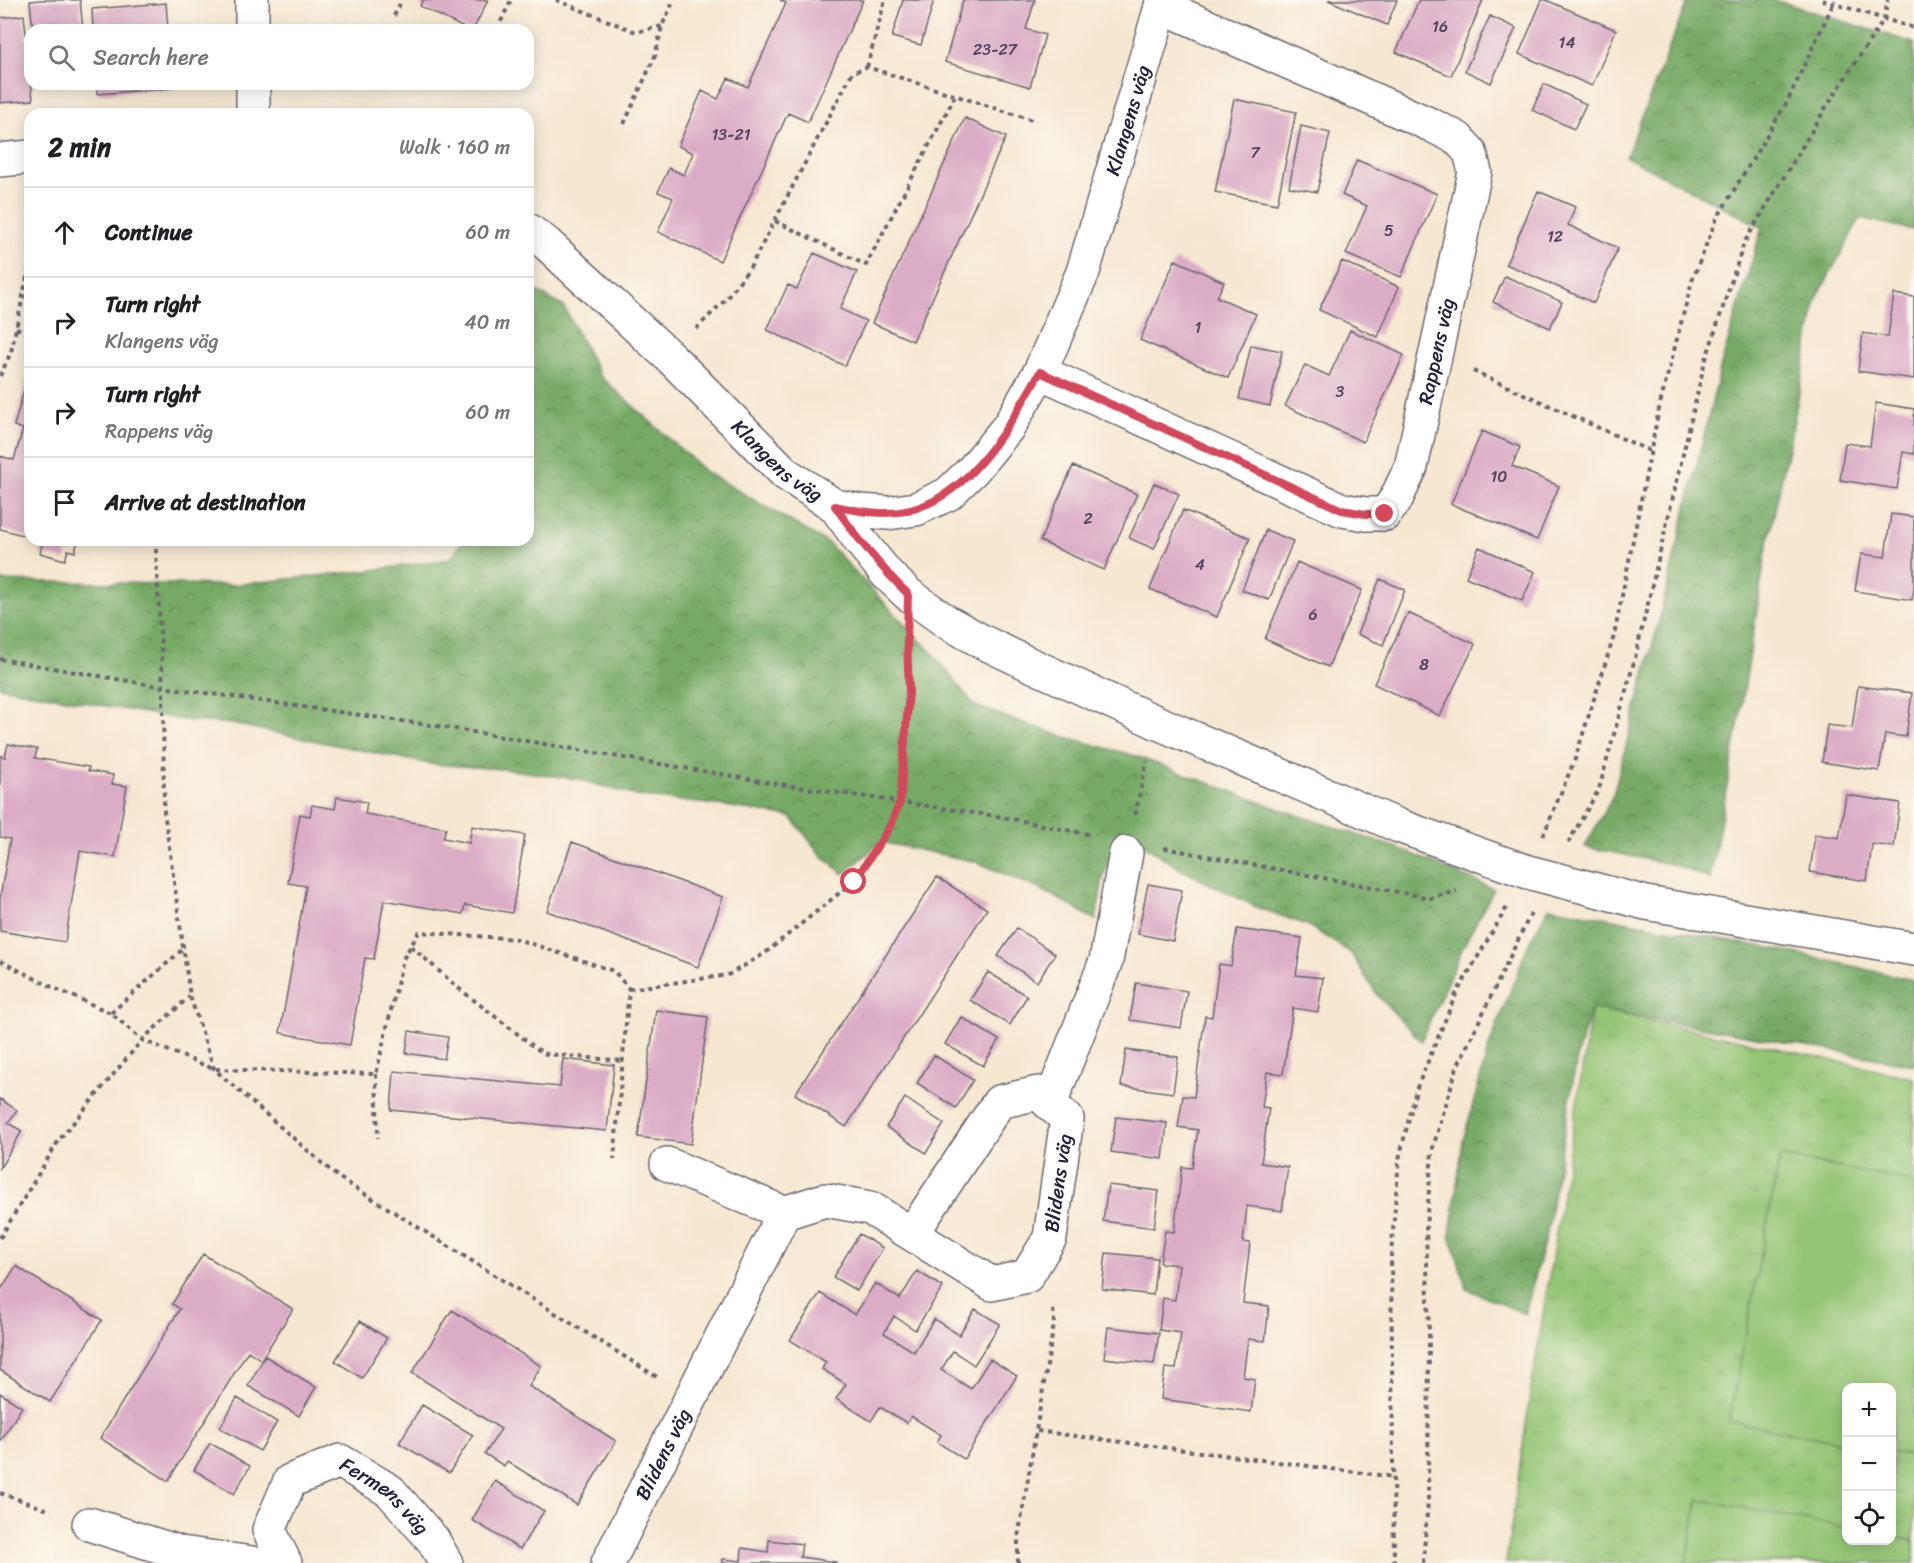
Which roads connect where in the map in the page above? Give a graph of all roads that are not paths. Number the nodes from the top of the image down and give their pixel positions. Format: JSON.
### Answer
{"nodes":[{"id":1,"x":252,"y":0,"type":"edge"},
{"id":2,"x":1162,"y":3,"type":"edge"},
{"id":3,"x":252,"y":24,"type":"edge"},
{"id":4,"x":253,"y":90,"type":"edge"},
{"id":5,"x":253,"y":108,"type":"edge"},
{"id":6,"x":24,"y":158,"type":"edge"},
{"id":7,"x":0,"y":160,"type":"edge"},
{"id":8,"x":534,"y":235,"type":"edge"},
{"id":9,"x":1040,"y":372,"type":"junction"},
{"id":10,"x":835,"y":506,"type":"junction"},
{"id":11,"x":1128,"y":847,"type":"road end"},
{"id":12,"x":1914,"y":949,"type":"edge"},
{"id":13,"x":1050,"y":1104,"type":"junction"},
{"id":14,"x":667,"y":1164,"type":"dead end"},
{"id":15,"x":784,"y":1213,"type":"junction"},
{"id":16,"x":912,"y":1234,"type":"junction"},
{"id":17,"x":89,"y":1524,"type":"road end"},
{"id":18,"x":252,"y":1563,"type":"edge"},
{"id":19,"x":285,"y":1563,"type":"edge"},
{"id":20,"x":446,"y":1563,"type":"edge"},
{"id":21,"x":608,"y":1563,"type":"edge"}],
"edges":[{"from":1,"to":3,"type":"street"},
{"from":2,"to":9,"type":"street","name":"Klangens väg"},
{"from":2,"to":9,"type":"street","name":"Rappens väg"},
{"from":4,"to":5,"type":"street"},
{"from":6,"to":7,"type":"street"},
{"from":8,"to":10,"type":"street","name":"Klangens väg"},
{"from":9,"to":10,"type":"street","name":"Klangens väg"},
{"from":10,"to":12,"type":"street"},
{"from":11,"to":13,"type":"street"},
{"from":13,"to":16,"type":"street","name":"Blidens väg"},
{"from":13,"to":16,"type":"street","name":"Blidens väg"},
{"from":14,"to":15,"type":"street"},
{"from":15,"to":16,"type":"street","name":"Blidens väg"},
{"from":15,"to":21,"type":"street","name":"Blidens väg"},
{"from":17,"to":18,"type":"street"},
{"from":19,"to":20,"type":"street","name":"Fermens väg"}]}
